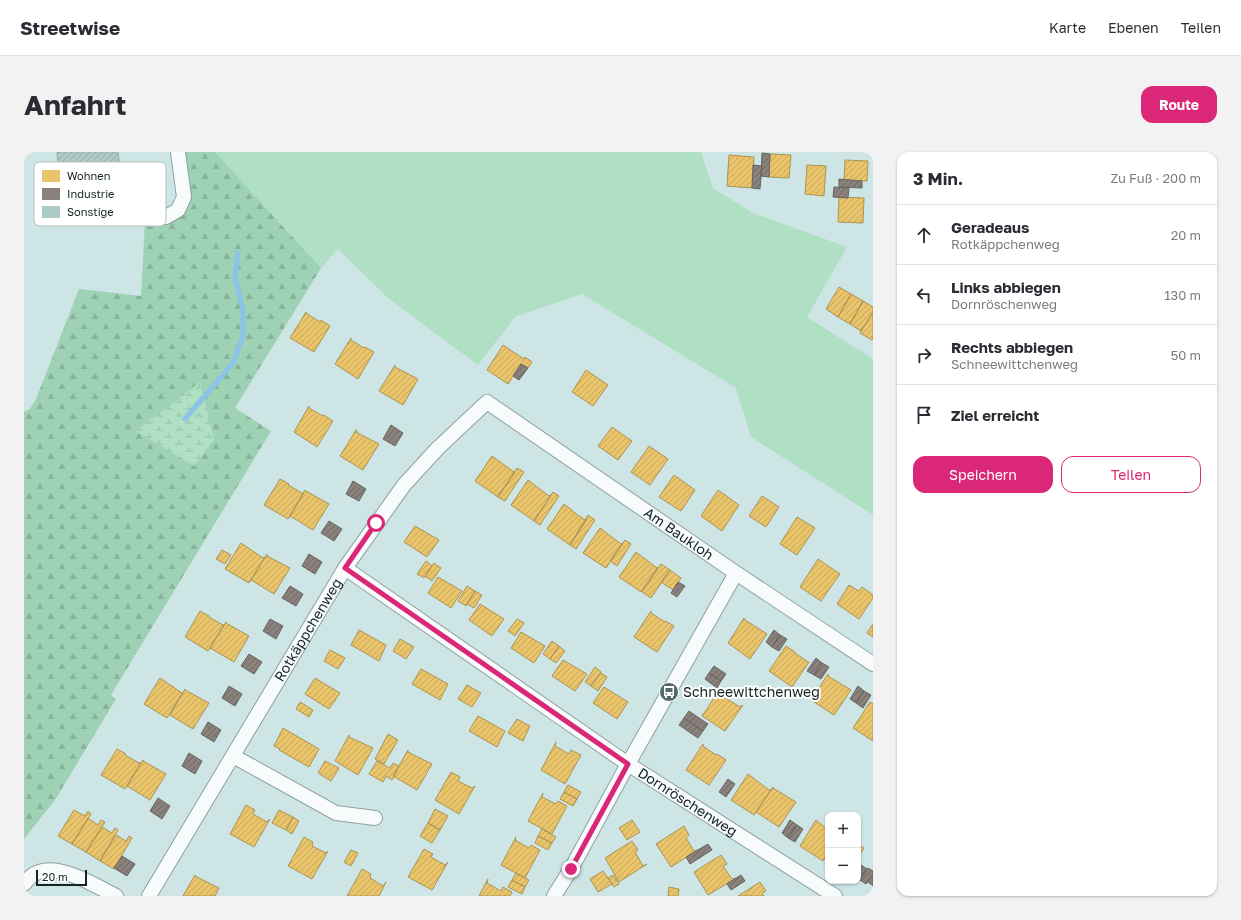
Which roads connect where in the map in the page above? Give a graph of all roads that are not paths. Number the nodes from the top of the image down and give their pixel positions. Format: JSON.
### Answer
{"nodes":[{"id":1,"x":178,"y":152,"type":"edge"},
{"id":2,"x":166,"y":217,"type":"dead end"},
{"id":3,"x":487,"y":402,"type":"joint"},
{"id":4,"x":345,"y":568,"type":"junction"},
{"id":5,"x":736,"y":573,"type":"junction"},
{"id":6,"x":873,"y":664,"type":"edge"},
{"id":7,"x":233,"y":756,"type":"junction"},
{"id":8,"x":628,"y":764,"type":"junction"},
{"id":9,"x":375,"y":818,"type":"dead end"},
{"id":10,"x":27,"y":880,"type":"edge"},
{"id":11,"x":116,"y":896,"type":"edge"},
{"id":12,"x":149,"y":896,"type":"edge"},
{"id":13,"x":554,"y":896,"type":"edge"},
{"id":14,"x":835,"y":896,"type":"edge"}],
"edges":[{"from":1,"to":2,"type":"street"},
{"from":3,"to":4,"type":"street","name":"Rotkäppchenweg"},
{"from":3,"to":5,"type":"street","name":"Am Baukloh"},
{"from":4,"to":7,"type":"street","name":"Rotkäppchenweg"},
{"from":4,"to":8,"type":"street","name":"Dornröschenweg"},
{"from":5,"to":6,"type":"street","name":"Am Baukloh"},
{"from":5,"to":8,"type":"street"},
{"from":7,"to":9,"type":"street"},
{"from":7,"to":12,"type":"street","name":"Rotkäppchenweg"},
{"from":8,"to":13,"type":"street"},
{"from":8,"to":14,"type":"street","name":"Dornröschenweg"},
{"from":10,"to":11,"type":"street"}]}
